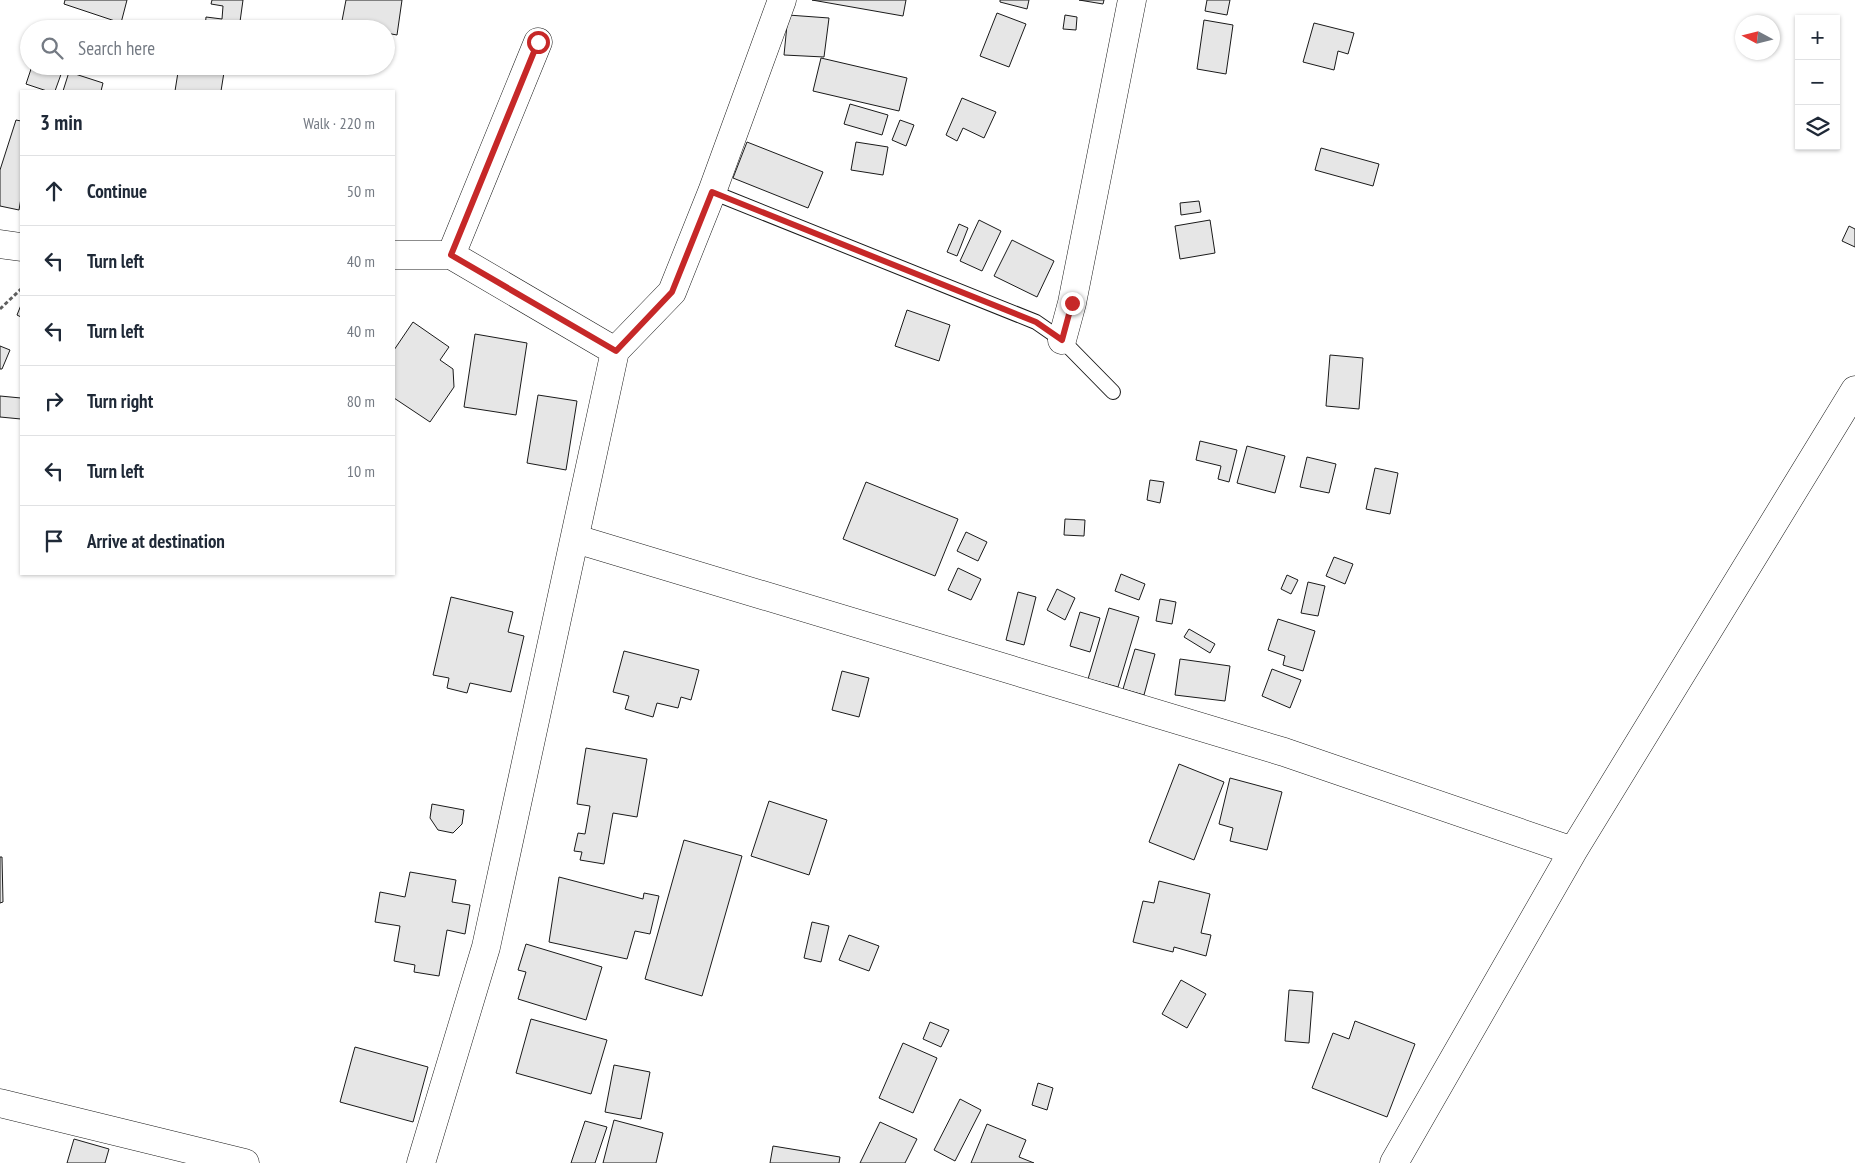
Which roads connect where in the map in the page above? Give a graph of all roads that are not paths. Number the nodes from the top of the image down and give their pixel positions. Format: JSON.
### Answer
{"nodes":[{"id":1,"x":782,"y":0,"type":"edge"},
{"id":2,"x":1132,"y":0,"type":"edge"},
{"id":3,"x":538,"y":42,"type":"dead end"},
{"id":4,"x":712,"y":192,"type":"junction"},
{"id":5,"x":0,"y":244,"type":"edge"},
{"id":6,"x":20,"y":247,"type":"edge"},
{"id":7,"x":395,"y":255,"type":"edge"},
{"id":8,"x":451,"y":255,"type":"junction"},
{"id":9,"x":1062,"y":340,"type":"junction"},
{"id":10,"x":616,"y":351,"type":"junction"},
{"id":11,"x":1855,"y":390,"type":"edge"},
{"id":12,"x":1113,"y":392,"type":"dead end"},
{"id":13,"x":576,"y":539,"type":"junction"},
{"id":14,"x":1573,"y":851,"type":"junction"},
{"id":15,"x":0,"y":1103,"type":"edge"},
{"id":16,"x":245,"y":1163,"type":"edge"},
{"id":17,"x":422,"y":1163,"type":"edge"},
{"id":18,"x":1394,"y":1163,"type":"edge"}],
"edges":[{"from":1,"to":4,"type":"street"},
{"from":2,"to":9,"type":"street"},
{"from":3,"to":8,"type":"street"},
{"from":4,"to":9,"type":"lane"},
{"from":4,"to":10,"type":"street"},
{"from":5,"to":6,"type":"street"},
{"from":7,"to":8,"type":"street"},
{"from":8,"to":10,"type":"street"},
{"from":9,"to":12,"type":"lane"},
{"from":10,"to":13,"type":"street"},
{"from":11,"to":14,"type":"street"},
{"from":13,"to":14,"type":"street"},
{"from":13,"to":17,"type":"street"},
{"from":14,"to":18,"type":"street"},
{"from":15,"to":16,"type":"street"}]}
